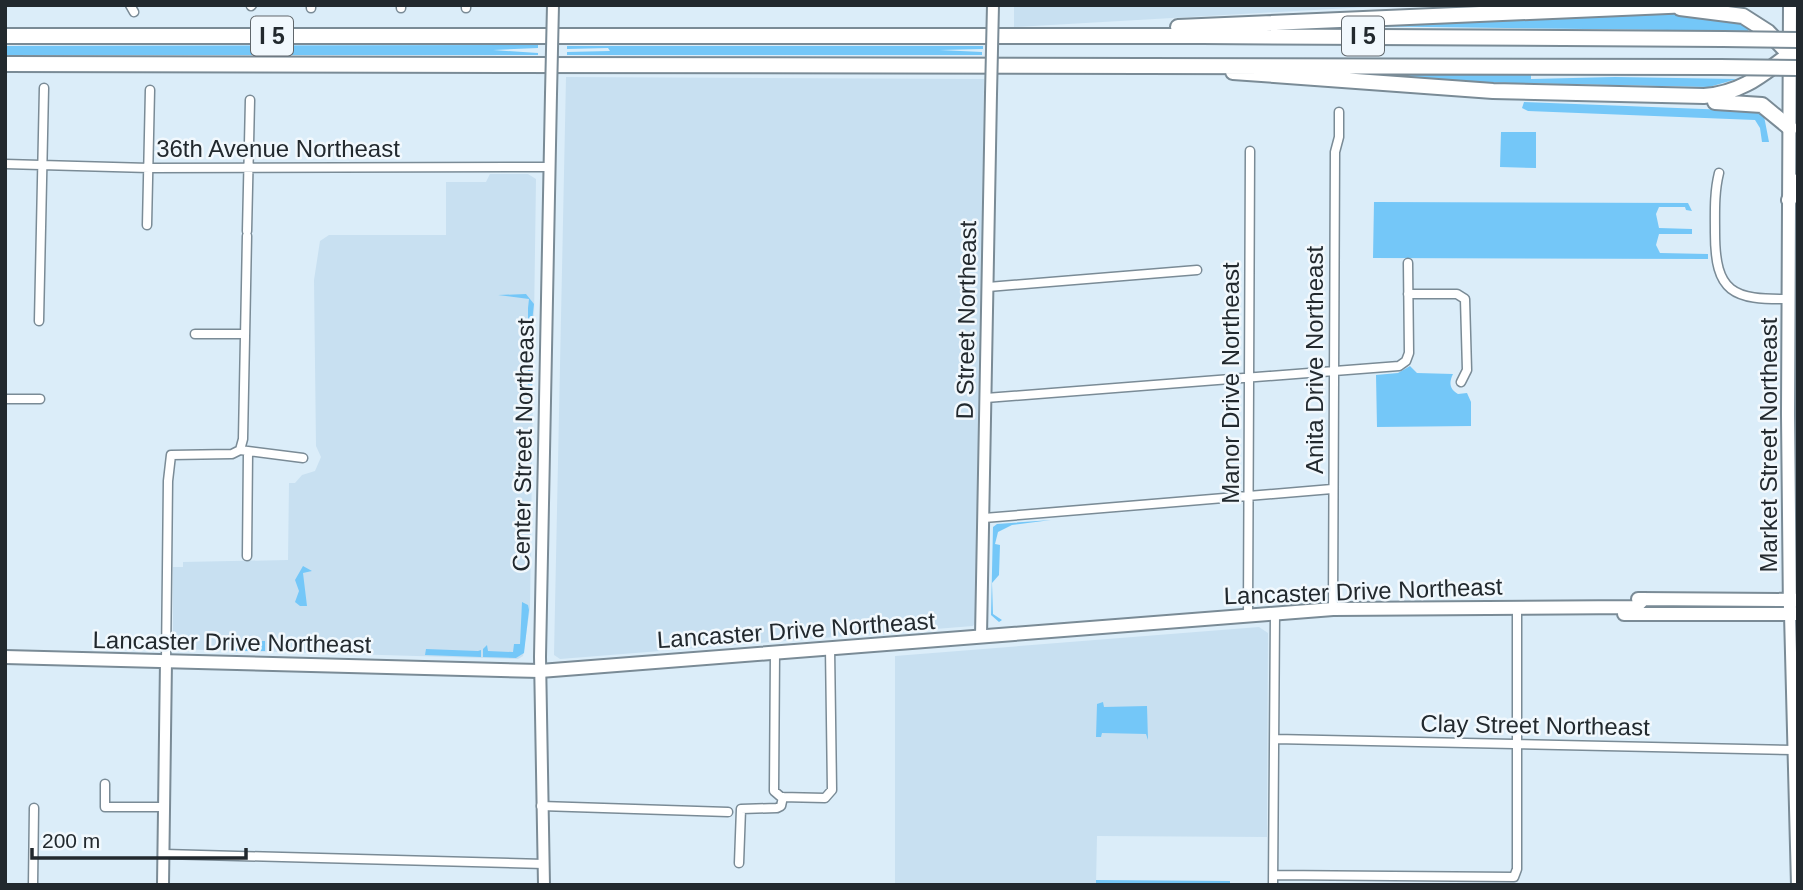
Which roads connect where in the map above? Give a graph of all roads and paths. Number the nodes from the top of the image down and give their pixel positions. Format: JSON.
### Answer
{"nodes":[{"id":1,"x":553,"y":5,"type":"edge"},
{"id":2,"x":993,"y":5,"type":"edge"},
{"id":3,"x":1697,"y":5,"type":"edge"},
{"id":4,"x":1742,"y":5,"type":"edge"},
{"id":5,"x":1790,"y":5,"type":"edge"},
{"id":6,"x":1685,"y":6,"type":"edge"},
{"id":7,"x":5,"y":36,"type":"edge"},
{"id":8,"x":1022,"y":36,"type":"junction"},
{"id":9,"x":1798,"y":40,"type":"edge"},
{"id":10,"x":1796,"y":58,"type":"edge"},
{"id":11,"x":5,"y":64,"type":"edge"},
{"id":12,"x":1179,"y":64,"type":"junction"},
{"id":13,"x":44,"y":88,"type":"dead end"},
{"id":14,"x":150,"y":90,"type":"dead end"},
{"id":15,"x":1672,"y":95,"type":"junction"},
{"id":16,"x":250,"y":100,"type":"dead end"},
{"id":17,"x":1339,"y":112,"type":"dead end"},
{"id":18,"x":1790,"y":128,"type":"junction"},
{"id":19,"x":1250,"y":151,"type":"dead end"},
{"id":20,"x":5,"y":164,"type":"edge"},
{"id":21,"x":43,"y":165,"type":"junction"},
{"id":22,"x":550,"y":167,"type":"junction"},
{"id":23,"x":149,"y":168,"type":"junction"},
{"id":24,"x":249,"y":168,"type":"junction"},
{"id":25,"x":1718,"y":173,"type":"dead end"},
{"id":26,"x":1798,"y":180,"type":"edge"},
{"id":27,"x":1789,"y":200,"type":"junction"},
{"id":28,"x":148,"y":225,"type":"dead end"},
{"id":29,"x":1408,"y":263,"type":"dead end"},
{"id":30,"x":1197,"y":270,"type":"dead end"},
{"id":31,"x":988,"y":287,"type":"junction"},
{"id":32,"x":1408,"y":294,"type":"junction"},
{"id":33,"x":1789,"y":299,"type":"junction"},
{"id":34,"x":39,"y":321,"type":"dead end"},
{"id":35,"x":195,"y":334,"type":"dead end"},
{"id":36,"x":245,"y":334,"type":"junction"},
{"id":37,"x":1333,"y":370,"type":"junction"},
{"id":38,"x":1250,"y":378,"type":"junction"},
{"id":39,"x":1461,"y":382,"type":"dead end"},
{"id":40,"x":986,"y":398,"type":"junction"},
{"id":41,"x":5,"y":399,"type":"edge"},
{"id":42,"x":40,"y":399,"type":"dead end"},
{"id":43,"x":1793,"y":399,"type":"edge"},
{"id":44,"x":244,"y":452,"type":"junction"},
{"id":45,"x":303,"y":458,"type":"dead end"},
{"id":46,"x":1793,"y":461,"type":"edge"},
{"id":47,"x":1332,"y":489,"type":"junction"},
{"id":48,"x":1248,"y":496,"type":"junction"},
{"id":49,"x":984,"y":518,"type":"junction"},
{"id":50,"x":247,"y":556,"type":"dead end"},
{"id":51,"x":1794,"y":600,"type":"edge"},
{"id":52,"x":1517,"y":606,"type":"junction"},
{"id":53,"x":1590,"y":607,"type":"junction"},
{"id":54,"x":1333,"y":609,"type":"junction"},
{"id":55,"x":1275,"y":613,"type":"junction"},
{"id":56,"x":1794,"y":614,"type":"edge"},
{"id":57,"x":1248,"y":615,"type":"junction"},
{"id":58,"x":981,"y":636,"type":"junction"},
{"id":59,"x":830,"y":648,"type":"junction"},
{"id":60,"x":775,"y":653,"type":"junction"},
{"id":61,"x":5,"y":657,"type":"edge"},
{"id":62,"x":166,"y":662,"type":"junction"},
{"id":63,"x":540,"y":671,"type":"junction"},
{"id":64,"x":1275,"y":739,"type":"junction"},
{"id":65,"x":1517,"y":744,"type":"junction"},
{"id":66,"x":1794,"y":750,"type":"junction"},
{"id":67,"x":105,"y":784,"type":"dead end"},
{"id":68,"x":780,"y":796,"type":"junction"},
{"id":69,"x":541,"y":806,"type":"junction"},
{"id":70,"x":164,"y":807,"type":"junction"},
{"id":71,"x":34,"y":808,"type":"dead end"},
{"id":72,"x":728,"y":812,"type":"dead end"},
{"id":73,"x":164,"y":854,"type":"junction"},
{"id":74,"x":739,"y":863,"type":"dead end"},
{"id":75,"x":544,"y":864,"type":"junction"},
{"id":76,"x":1273,"y":875,"type":"junction"},
{"id":77,"x":33,"y":885,"type":"edge"},
{"id":78,"x":163,"y":885,"type":"edge"},
{"id":79,"x":544,"y":885,"type":"edge"},
{"id":80,"x":1273,"y":885,"type":"edge"},
{"id":81,"x":1797,"y":885,"type":"edge"}],
"edges":[{"from":1,"to":22,"type":"main road","name":"Center Street Northeast","bridge":true},
{"from":2,"to":31,"type":"main road","name":"D Street Northeast","bridge":true},
{"from":3,"to":4,"type":"highway"},
{"from":5,"to":10,"type":"main road","name":"Market Street Northeast"},
{"from":6,"to":8,"type":"highway","number":"I 5"},
{"from":6,"to":10,"type":"highway","number":"I 5"},
{"from":7,"to":8,"type":"highway","number":"I 5"},
{"from":8,"to":9,"type":"highway","number":"I 5","bridge":true},
{"from":10,"to":12,"type":"highway","number":"I 5","bridge":true},
{"from":10,"to":15,"type":"highway"},
{"from":10,"to":18,"type":"main road","name":"Market Street Northeast"},
{"from":11,"to":12,"type":"highway","number":"I 5"},
{"from":12,"to":15,"type":"highway"},
{"from":13,"to":21,"type":"street"},
{"from":14,"to":23,"type":"street"},
{"from":15,"to":18,"type":"highway"},
{"from":16,"to":24,"type":"street"},
{"from":17,"to":37,"type":"street","name":"Anita Drive Northeast"},
{"from":18,"to":27,"type":"main road","name":"Market Street Northeast"},
{"from":19,"to":38,"type":"street","name":"Manor Drive Northeast"},
{"from":20,"to":21,"type":"street","name":"36th Avenue Northeast"},
{"from":21,"to":23,"type":"street","name":"36th Avenue Northeast"},
{"from":21,"to":34,"type":"street"},
{"from":22,"to":24,"type":"street","name":"36th Avenue Northeast"},
{"from":22,"to":63,"type":"main road","name":"Center Street Northeast"},
{"from":23,"to":24,"type":"street","name":"36th Avenue Northeast"},
{"from":23,"to":28,"type":"street"},
{"from":24,"to":36,"type":"street"},
{"from":25,"to":33,"type":"street"},
{"from":26,"to":27,"type":"highway"},
{"from":27,"to":33,"type":"main road","name":"Market Street Northeast"},
{"from":29,"to":32,"type":"street"},
{"from":30,"to":31,"type":"street"},
{"from":31,"to":40,"type":"main road","name":"D Street Northeast"},
{"from":32,"to":37,"type":"street"},
{"from":32,"to":39,"type":"street"},
{"from":33,"to":43,"type":"main road","name":"Market Street Northeast"},
{"from":35,"to":36,"type":"street"},
{"from":36,"to":44,"type":"street"},
{"from":37,"to":38,"type":"street"},
{"from":37,"to":47,"type":"street","name":"Anita Drive Northeast"},
{"from":38,"to":40,"type":"street"},
{"from":38,"to":48,"type":"street","name":"Manor Drive Northeast"},
{"from":40,"to":49,"type":"main road","name":"D Street Northeast"},
{"from":41,"to":42,"type":"street"},
{"from":43,"to":46,"type":"main road","name":"Market Street Northeast"},
{"from":44,"to":45,"type":"street"},
{"from":44,"to":50,"type":"street"},
{"from":44,"to":62,"type":"street"},
{"from":46,"to":51,"type":"main road","name":"Market Street Northeast"},
{"from":47,"to":48,"type":"street"},
{"from":47,"to":54,"type":"street","name":"Anita Drive Northeast"},
{"from":48,"to":49,"type":"street"},
{"from":48,"to":57,"type":"street","name":"Manor Drive Northeast"},
{"from":49,"to":58,"type":"main road","name":"D Street Northeast"},
{"from":51,"to":53,"type":"main road","name":"Lancaster Drive Northeast"},
{"from":51,"to":56,"type":"main road","name":"Market Street Northeast"},
{"from":52,"to":53,"type":"main road","name":"Lancaster Drive Northeast"},
{"from":52,"to":54,"type":"main road","name":"Lancaster Drive Northeast"},
{"from":52,"to":65,"type":"street"},
{"from":53,"to":56,"type":"main road","name":"Lancaster Drive Northeast"},
{"from":54,"to":55,"type":"main road","name":"Lancaster Drive Northeast"},
{"from":55,"to":57,"type":"main road","name":"Lancaster Drive Northeast"},
{"from":55,"to":64,"type":"street"},
{"from":56,"to":66,"type":"main road","name":"Market Street Northeast"},
{"from":57,"to":58,"type":"main road","name":"Lancaster Drive Northeast"},
{"from":58,"to":59,"type":"main road","name":"Lancaster Drive Northeast"},
{"from":59,"to":60,"type":"main road","name":"Lancaster Drive Northeast"},
{"from":59,"to":68,"type":"street"},
{"from":60,"to":63,"type":"main road","name":"Lancaster Drive Northeast"},
{"from":60,"to":68,"type":"street"},
{"from":61,"to":62,"type":"main road","name":"Lancaster Drive Northeast"},
{"from":62,"to":63,"type":"main road","name":"Lancaster Drive Northeast"},
{"from":62,"to":70,"type":"main road"},
{"from":63,"to":69,"type":"main road","name":"Center Street Northeast"},
{"from":64,"to":65,"type":"street","name":"Clay Street Northeast"},
{"from":64,"to":76,"type":"street"},
{"from":65,"to":66,"type":"street","name":"Clay Street Northeast"},
{"from":65,"to":76,"type":"street"},
{"from":66,"to":81,"type":"main road","name":"Market Street Northeast"},
{"from":67,"to":70,"type":"street"},
{"from":68,"to":74,"type":"street"},
{"from":69,"to":72,"type":"street"},
{"from":69,"to":75,"type":"main road","name":"Center Street Northeast"},
{"from":70,"to":73,"type":"main road"},
{"from":71,"to":77,"type":"street"},
{"from":73,"to":75,"type":"street"},
{"from":73,"to":78,"type":"main road"},
{"from":75,"to":79,"type":"main road","name":"Center Street Northeast"},
{"from":76,"to":80,"type":"street"}]}
